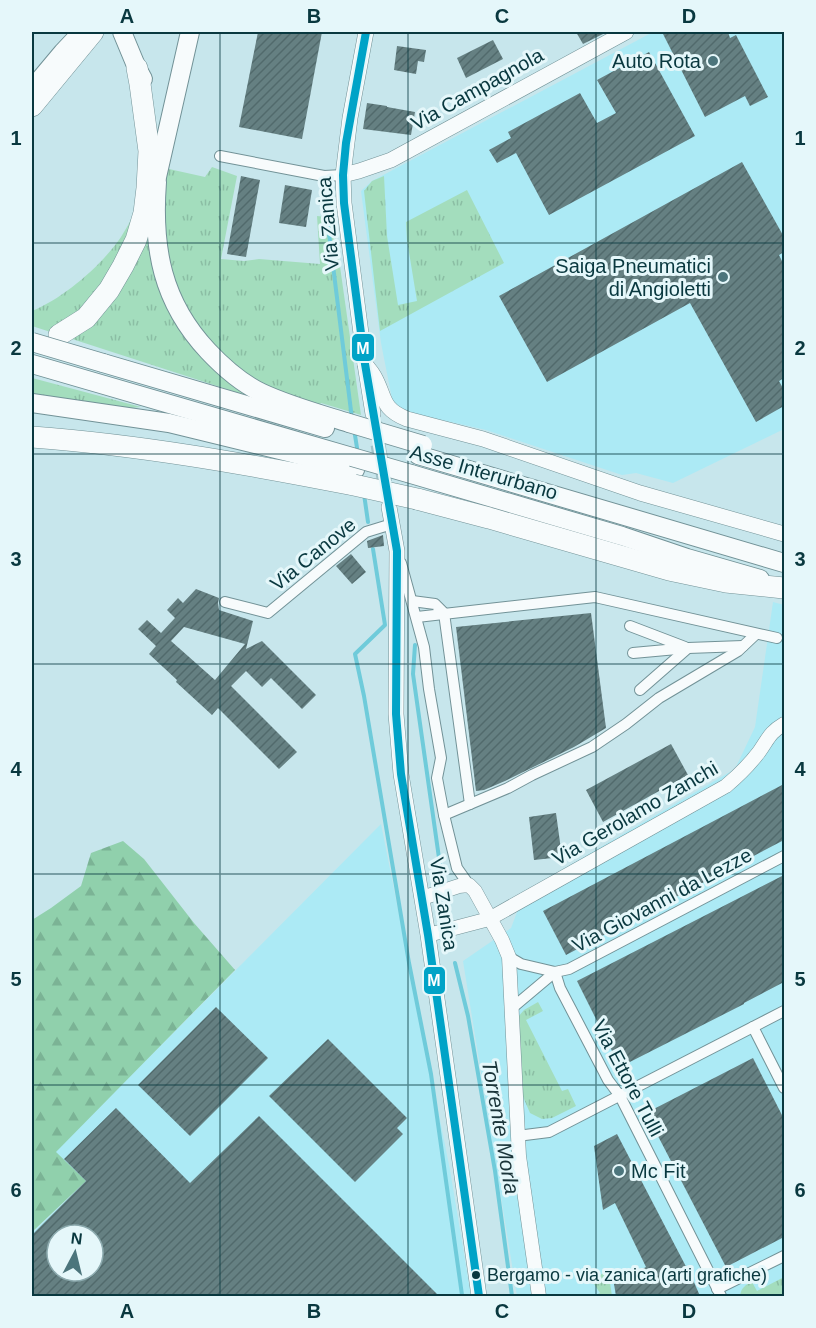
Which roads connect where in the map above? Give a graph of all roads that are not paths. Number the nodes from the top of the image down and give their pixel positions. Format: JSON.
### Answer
{"nodes":[{"id":1,"x":83,"y":32,"type":"edge"},
{"id":2,"x":93,"y":32,"type":"edge"},
{"id":3,"x":122,"y":32,"type":"edge"},
{"id":4,"x":190,"y":32,"type":"edge"},
{"id":5,"x":366,"y":32,"type":"edge"},
{"id":6,"x":627,"y":32,"type":"edge"},
{"id":7,"x":137,"y":68,"type":"junction"},
{"id":8,"x":32,"y":88,"type":"edge"},
{"id":9,"x":32,"y":106,"type":"edge"},
{"id":10,"x":220,"y":156,"type":"dead end"},
{"id":11,"x":343,"y":175,"type":"junction"},
{"id":12,"x":158,"y":177,"type":"junction"},
{"id":13,"x":59,"y":335,"type":"dead end"},
{"id":14,"x":32,"y":342,"type":"edge"},
{"id":15,"x":32,"y":364,"type":"edge"},
{"id":16,"x":365,"y":364,"type":"junction"},
{"id":17,"x":32,"y":403,"type":"edge"},
{"id":18,"x":32,"y":411,"type":"edge"},
{"id":19,"x":373,"y":414,"type":"tunnel mouth"},
{"id":20,"x":349,"y":429,"type":"junction"},
{"id":21,"x":217,"y":435,"type":"junction"},
{"id":22,"x":32,"y":436,"type":"edge"},
{"id":23,"x":353,"y":471,"type":"junction"},
{"id":24,"x":413,"y":487,"type":"junction"},
{"id":25,"x":389,"y":507,"type":"tunnel mouth"},
{"id":26,"x":378,"y":528,"type":"junction"},
{"id":27,"x":784,"y":534,"type":"edge"},
{"id":28,"x":397,"y":552,"type":"junction"},
{"id":29,"x":784,"y":563,"type":"edge"},
{"id":30,"x":784,"y":587,"type":"edge"},
{"id":31,"x":412,"y":601,"type":"junction"},
{"id":32,"x":225,"y":602,"type":"dead end"},
{"id":33,"x":444,"y":614,"type":"junction"},
{"id":34,"x":417,"y":617,"type":"junction"},
{"id":35,"x":630,"y":626,"type":"dead end"},
{"id":36,"x":756,"y":634,"type":"junction"},
{"id":37,"x":777,"y":638,"type":"dead end"},
{"id":38,"x":743,"y":645,"type":"junction"},
{"id":39,"x":688,"y":648,"type":"junction"},
{"id":40,"x":633,"y":653,"type":"dead end"},
{"id":41,"x":640,"y":690,"type":"dead end"},
{"id":42,"x":784,"y":724,"type":"edge"},
{"id":43,"x":470,"y":804,"type":"junction"},
{"id":44,"x":444,"y":815,"type":"junction"},
{"id":45,"x":784,"y":856,"type":"edge"},
{"id":46,"x":469,"y":885,"type":"junction"},
{"id":47,"x":422,"y":898,"type":"junction"},
{"id":48,"x":489,"y":919,"type":"junction"},
{"id":49,"x":428,"y":935,"type":"junction"},
{"id":50,"x":509,"y":957,"type":"junction"},
{"id":51,"x":555,"y":972,"type":"junction"},
{"id":52,"x":511,"y":1009,"type":"junction"},
{"id":53,"x":784,"y":1011,"type":"edge"},
{"id":54,"x":753,"y":1027,"type":"junction"},
{"id":55,"x":784,"y":1088,"type":"edge"},
{"id":56,"x":620,"y":1096,"type":"junction"},
{"id":57,"x":517,"y":1136,"type":"junction"},
{"id":58,"x":784,"y":1256,"type":"edge"},
{"id":59,"x":719,"y":1293,"type":"edge"},
{"id":60,"x":479,"y":1296,"type":"edge"},
{"id":61,"x":539,"y":1296,"type":"edge"}],
"edges":[{"from":1,"to":8,"type":"highway"},
{"from":2,"to":9,"type":"highway"},
{"from":3,"to":7,"type":"highway"},
{"from":4,"to":12,"type":"highway"},
{"from":5,"to":11,"type":"main road","name":"Via Zanica"},
{"from":6,"to":11,"type":"main road","name":"Via Campagnola"},
{"from":7,"to":12,"type":"highway"},
{"from":7,"to":13,"type":"highway"},
{"from":10,"to":11,"type":"street"},
{"from":11,"to":16,"type":"main road","name":"Via Zanica"},
{"from":12,"to":20,"type":"highway"},
{"from":14,"to":20,"type":"highway","name":"Asse Interurbano","bridge":true},
{"from":15,"to":23,"type":"highway"},
{"from":16,"to":19,"type":"main road","name":"Via Zanica"},
{"from":16,"to":27,"type":"main road"},
{"from":17,"to":21,"type":"highway"},
{"from":18,"to":21,"type":"highway"},
{"from":20,"to":29,"type":"highway","name":"Asse Interurbano"},
{"from":21,"to":23,"type":"highway"},
{"from":22,"to":23,"type":"highway"},
{"from":23,"to":24,"type":"highway","bridge":true},
{"from":24,"to":30,"type":"highway"},
{"from":24,"to":30,"type":"highway"},
{"from":25,"to":26,"type":"main road","name":"Via Zanica"},
{"from":26,"to":28,"type":"main road","name":"Via Zanica"},
{"from":26,"to":32,"type":"street","name":"Via Canove"},
{"from":28,"to":31,"type":"street","name":"Via Zanica"},
{"from":28,"to":47,"type":"main road","name":"Via Zanica"},
{"from":31,"to":33,"type":"street"},
{"from":31,"to":34,"type":"street","name":"Via Zanica"},
{"from":33,"to":34,"type":"street"},
{"from":33,"to":36,"type":"street"},
{"from":33,"to":43,"type":"street"},
{"from":34,"to":44,"type":"street","name":"Via Zanica"},
{"from":35,"to":39,"type":"street"},
{"from":36,"to":37,"type":"street"},
{"from":36,"to":38,"type":"street"},
{"from":38,"to":39,"type":"street"},
{"from":38,"to":43,"type":"street"},
{"from":39,"to":40,"type":"street"},
{"from":39,"to":41,"type":"street"},
{"from":42,"to":48,"type":"street","name":"Via Gerolamo Zanchi"},
{"from":43,"to":44,"type":"street"},
{"from":44,"to":46,"type":"street","name":"Via Zanica"},
{"from":45,"to":51,"type":"street","name":"Via Giovanni da Lezze"},
{"from":46,"to":47,"type":"street"},
{"from":46,"to":48,"type":"street"},
{"from":47,"to":49,"type":"main road","name":"Via Zanica"},
{"from":48,"to":49,"type":"street","name":"Via Gerolamo Zanchi"},
{"from":48,"to":50,"type":"street"},
{"from":49,"to":60,"type":"main road","name":"Via Zanica"},
{"from":50,"to":51,"type":"street","name":"Via Giovanni da Lezze"},
{"from":50,"to":52,"type":"street"},
{"from":51,"to":52,"type":"street","name":"Via Giovanni da Lezze"},
{"from":51,"to":56,"type":"street","name":"Via Ettore Tulli"},
{"from":52,"to":57,"type":"street"},
{"from":53,"to":54,"type":"street"},
{"from":54,"to":55,"type":"street"},
{"from":54,"to":56,"type":"street"},
{"from":56,"to":57,"type":"street"},
{"from":56,"to":59,"type":"street","name":"Via Ettore Tulli"},
{"from":57,"to":61,"type":"street"},
{"from":58,"to":59,"type":"street"}]}
